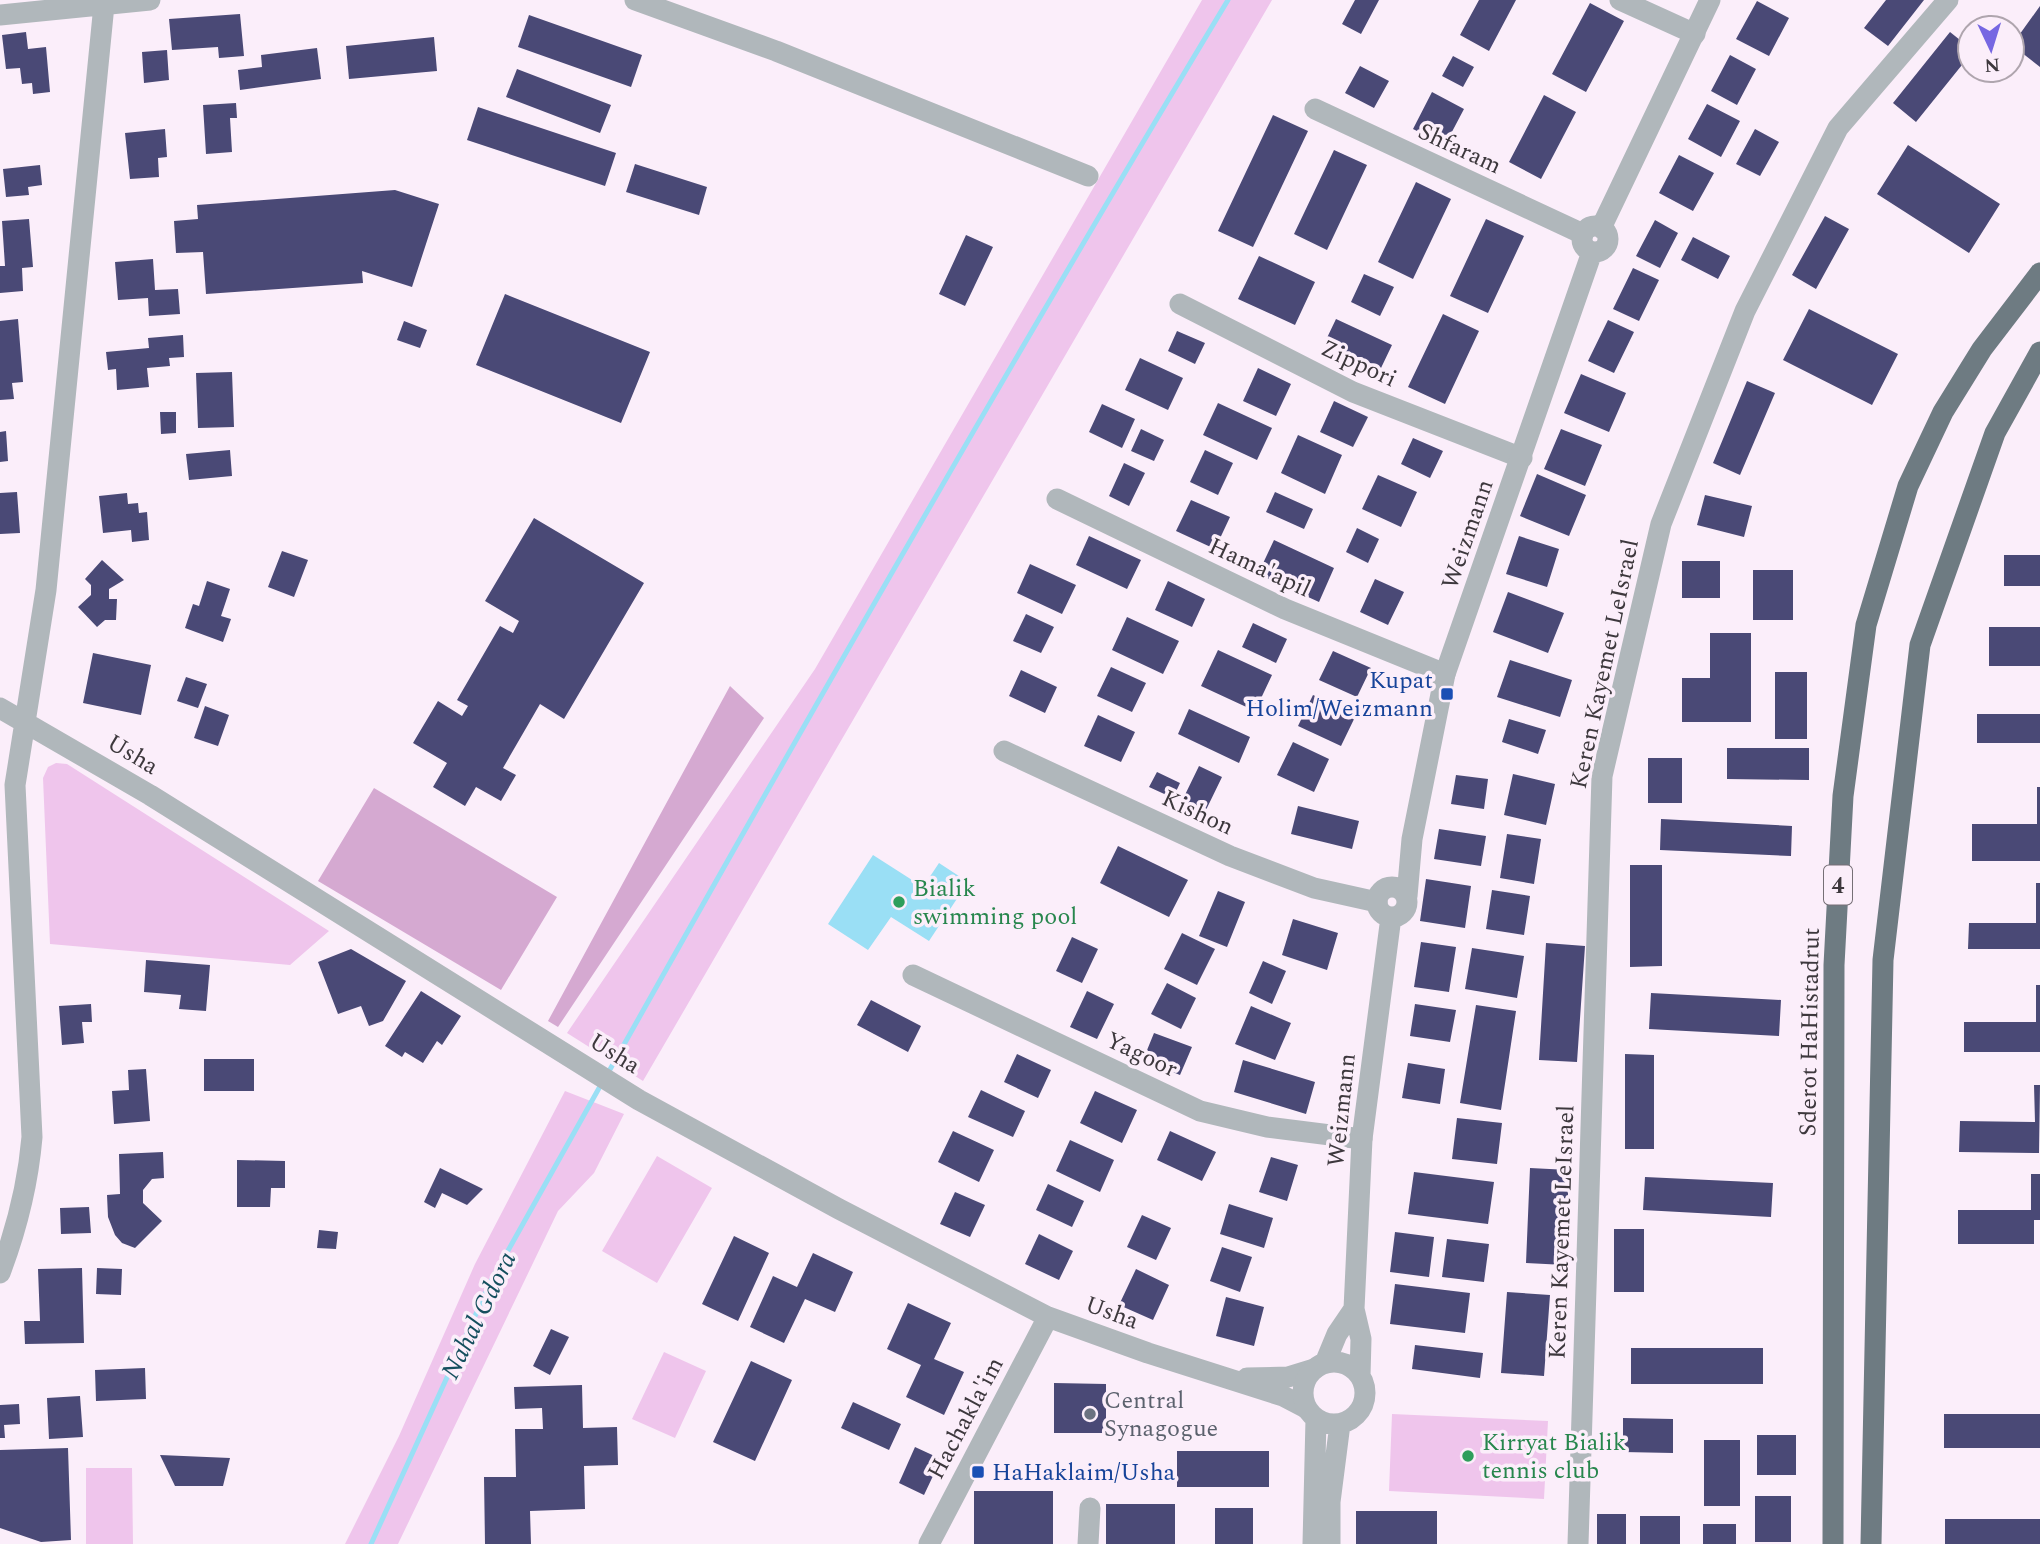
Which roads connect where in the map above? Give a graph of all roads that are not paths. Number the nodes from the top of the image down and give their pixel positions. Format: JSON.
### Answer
{"nodes":[{"id":1,"x":150,"y":0,"type":"edge"},
{"id":2,"x":635,"y":0,"type":"edge"},
{"id":3,"x":1620,"y":0,"type":"edge"},
{"id":4,"x":1710,"y":0,"type":"edge"},
{"id":5,"x":1948,"y":0,"type":"edge"},
{"id":6,"x":104,"y":5,"type":"junction"},
{"id":7,"x":0,"y":15,"type":"edge"},
{"id":8,"x":1695,"y":34,"type":"junction"},
{"id":9,"x":1315,"y":109,"type":"dead end"},
{"id":10,"x":1088,"y":176,"type":"dead end"},
{"id":11,"x":1592,"y":238,"type":"junction"},
{"id":12,"x":2040,"y":272,"type":"edge"},
{"id":13,"x":1180,"y":304,"type":"dead end"},
{"id":14,"x":2040,"y":352,"type":"edge"},
{"id":15,"x":1522,"y":458,"type":"junction"},
{"id":16,"x":1057,"y":499,"type":"dead end"},
{"id":17,"x":1445,"y":674,"type":"junction"},
{"id":18,"x":0,"y":708,"type":"edge"},
{"id":19,"x":23,"y":720,"type":"junction"},
{"id":20,"x":1004,"y":751,"type":"dead end"},
{"id":21,"x":1412,"y":839,"type":"junction"},
{"id":22,"x":1384,"y":903,"type":"junction"},
{"id":23,"x":914,"y":975,"type":"dead end"},
{"id":24,"x":1362,"y":1139,"type":"junction"},
{"id":25,"x":0,"y":1273,"type":"edge"},
{"id":26,"x":1354,"y":1309,"type":"junction"},
{"id":27,"x":1048,"y":1317,"type":"junction"},
{"id":28,"x":1319,"y":1366,"type":"junction"},
{"id":29,"x":1360,"y":1376,"type":"junction"},
{"id":30,"x":1233,"y":1378,"type":"junction"},
{"id":31,"x":1311,"y":1413,"type":"junction"},
{"id":32,"x":1340,"y":1424,"type":"junction"},
{"id":33,"x":1090,"y":1508,"type":"dead end"},
{"id":34,"x":929,"y":1544,"type":"edge"},
{"id":35,"x":1088,"y":1544,"type":"edge"},
{"id":36,"x":1313,"y":1544,"type":"edge"},
{"id":37,"x":1330,"y":1544,"type":"edge"},
{"id":38,"x":1578,"y":1544,"type":"edge"},
{"id":39,"x":1833,"y":1544,"type":"edge"},
{"id":40,"x":1871,"y":1544,"type":"edge"}],
"edges":[{"from":1,"to":6,"type":"street"},
{"from":2,"to":10,"type":"street"},
{"from":3,"to":8,"type":"street"},
{"from":4,"to":8,"type":"street","name":"Weizmann"},
{"from":5,"to":38,"type":"street","name":"Keren Kayemet LeIsrael"},
{"from":6,"to":7,"type":"street"},
{"from":6,"to":19,"type":"street"},
{"from":8,"to":11,"type":"street","name":"Weizmann"},
{"from":9,"to":11,"type":"street","name":"Shfaram"},
{"from":11,"to":15,"type":"street","name":"Weizmann"},
{"from":12,"to":39,"type":"highway","name":"Sderot HaHistadrut","number":"4"},
{"from":13,"to":15,"type":"street","name":"Zippori"},
{"from":14,"to":40,"type":"highway"},
{"from":15,"to":17,"type":"street","name":"Weizmann"},
{"from":16,"to":17,"type":"street","name":"Hama'apil"},
{"from":17,"to":21,"type":"street","name":"Weizmann"},
{"from":18,"to":19,"type":"street","name":"Usha"},
{"from":19,"to":25,"type":"street"},
{"from":19,"to":27,"type":"street","name":"Usha"},
{"from":20,"to":22,"type":"street","name":"Kishon"},
{"from":21,"to":22,"type":"street","name":"Weizmann"},
{"from":21,"to":22,"type":"street","name":"Weizmann"},
{"from":22,"to":24,"type":"street","name":"Weizmann"},
{"from":23,"to":24,"type":"street","name":"Yagoor"},
{"from":24,"to":26,"type":"street","name":"Weizmann"},
{"from":26,"to":28,"type":"street","name":"Weizmann"},
{"from":26,"to":29,"type":"street","name":"Weizmann"},
{"from":27,"to":30,"type":"street","name":"Usha"},
{"from":27,"to":34,"type":"street","name":"Hachakla'im"},
{"from":28,"to":29,"type":"street"},
{"from":28,"to":30,"type":"street","name":"Usha"},
{"from":28,"to":31,"type":"street"},
{"from":29,"to":32,"type":"street"},
{"from":30,"to":31,"type":"street","name":"Usha"},
{"from":31,"to":32,"type":"street"},
{"from":31,"to":36,"type":"street"},
{"from":32,"to":37,"type":"street"},
{"from":33,"to":35,"type":"street"}]}
